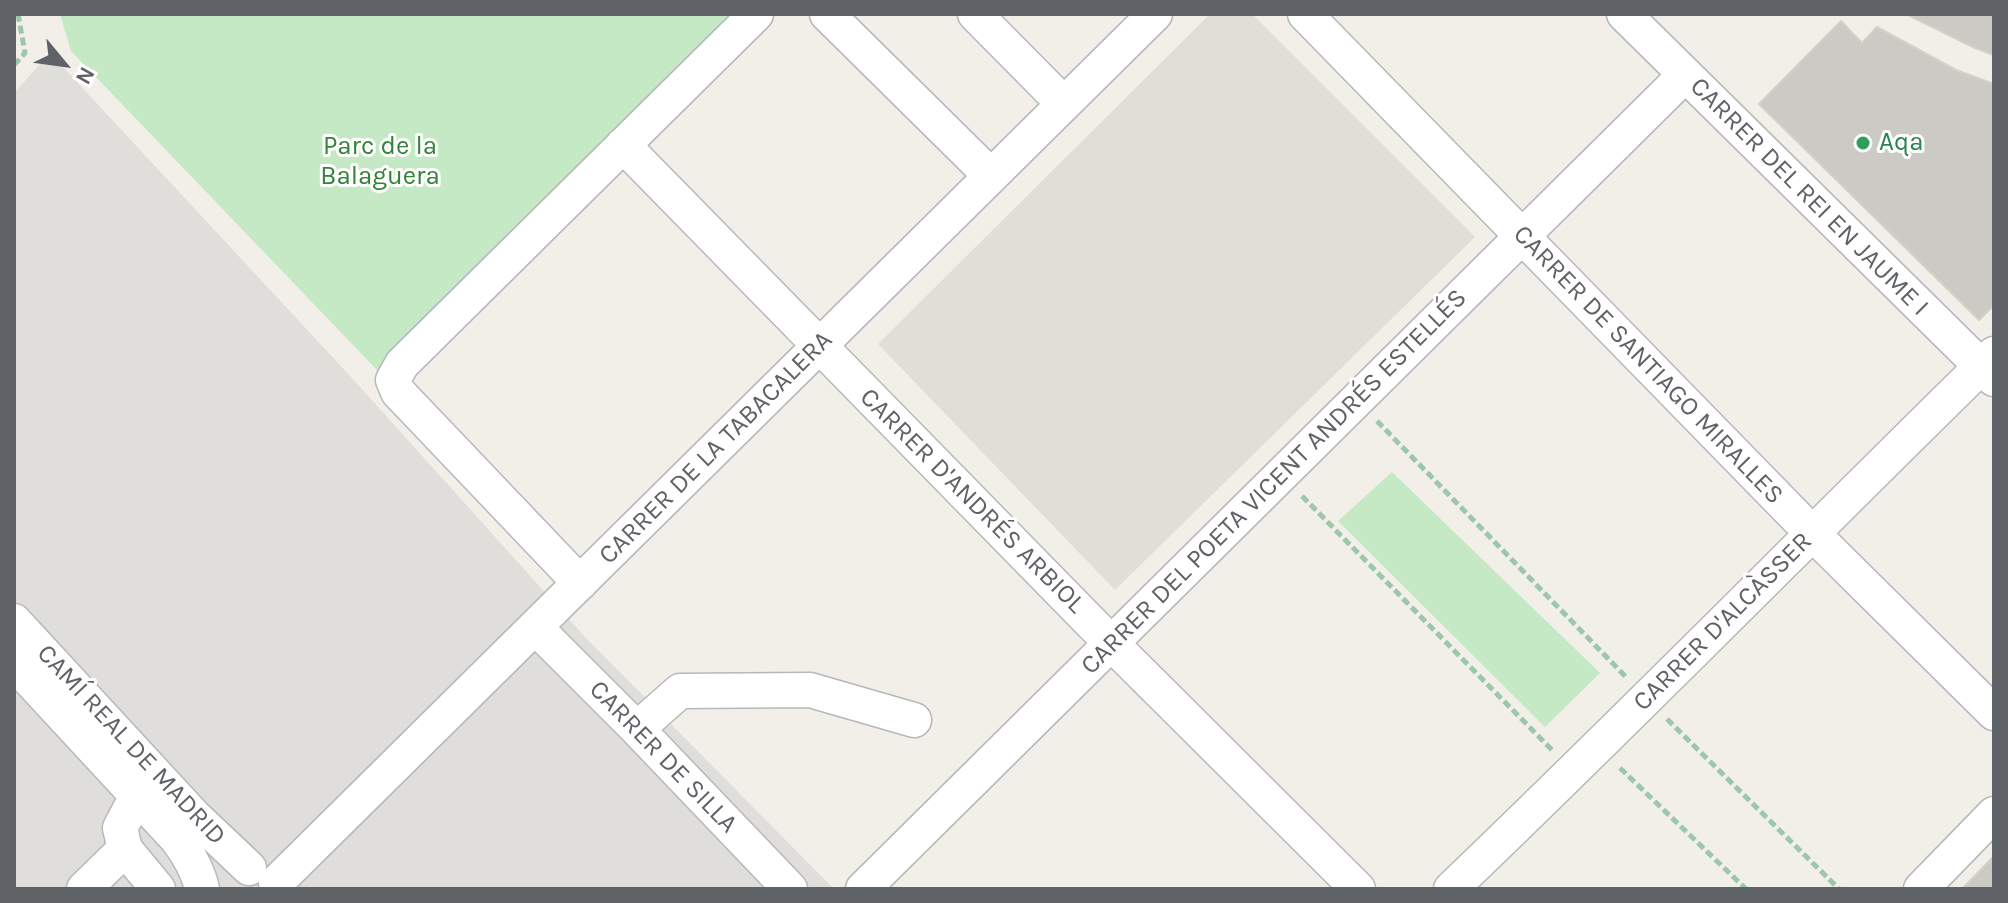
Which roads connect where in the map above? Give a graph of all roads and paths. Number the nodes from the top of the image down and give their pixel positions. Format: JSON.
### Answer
{"nodes":[{"id":1,"x":18,"y":14,"type":"edge"},
{"id":2,"x":756,"y":14,"type":"edge"},
{"id":3,"x":827,"y":14,"type":"edge"},
{"id":4,"x":975,"y":14,"type":"edge"},
{"id":5,"x":1155,"y":14,"type":"edge"},
{"id":6,"x":1305,"y":14,"type":"edge"},
{"id":7,"x":1624,"y":14,"type":"edge"},
{"id":8,"x":14,"y":65,"type":"edge"},
{"id":9,"x":1685,"y":75,"type":"junction"},
{"id":10,"x":1064,"y":104,"type":"junction"},
{"id":11,"x":623,"y":145,"type":"junction"},
{"id":12,"x":991,"y":176,"type":"junction"},
{"id":13,"x":1523,"y":236,"type":"junction"},
{"id":14,"x":820,"y":346,"type":"junction"},
{"id":15,"x":1990,"y":366,"type":"edge"},
{"id":16,"x":1357,"y":400,"type":"junction"},
{"id":17,"x":1282,"y":475,"type":"junction"},
{"id":18,"x":1812,"y":533,"type":"junction"},
{"id":19,"x":580,"y":583,"type":"junction"},
{"id":20,"x":14,"y":621,"type":"edge"},
{"id":21,"x":535,"y":627,"type":"junction"},
{"id":22,"x":1111,"y":643,"type":"junction"},
{"id":23,"x":14,"y":663,"type":"edge"},
{"id":24,"x":1647,"y":699,"type":"junction"},
{"id":25,"x":1994,"y":713,"type":"edge"},
{"id":26,"x":914,"y":720,"type":"dead end"},
{"id":27,"x":637,"y":729,"type":"junction"},
{"id":28,"x":1599,"y":747,"type":"junction"},
{"id":29,"x":1573,"y":772,"type":"junction"},
{"id":30,"x":137,"y":796,"type":"junction"},
{"id":31,"x":1994,"y":814,"type":"edge"},
{"id":32,"x":125,"y":849,"type":"junction"},
{"id":33,"x":269,"y":880,"type":"edge"},
{"id":34,"x":84,"y":889,"type":"edge"},
{"id":35,"x":158,"y":889,"type":"edge"},
{"id":36,"x":202,"y":889,"type":"edge"},
{"id":37,"x":208,"y":889,"type":"edge"},
{"id":38,"x":790,"y":889,"type":"edge"},
{"id":39,"x":863,"y":889,"type":"edge"},
{"id":40,"x":1358,"y":889,"type":"edge"},
{"id":41,"x":1451,"y":889,"type":"edge"},
{"id":42,"x":1746,"y":889,"type":"edge"},
{"id":43,"x":1839,"y":889,"type":"edge"},
{"id":44,"x":1921,"y":889,"type":"edge"}],
"edges":[{"from":1,"to":8,"type":"path"},
{"from":2,"to":11,"type":"street"},
{"from":3,"to":12,"type":"street"},
{"from":4,"to":10,"type":"street"},
{"from":5,"to":10,"type":"street","name":"CARRER DE LA TABACALERA"},
{"from":6,"to":13,"type":"street","name":"CARRER DE SANTIAGO MIRALLES"},
{"from":7,"to":9,"type":"street","name":"CARRER DEL REI EN JAUME I"},
{"from":9,"to":13,"type":"street","name":"CARRER DEL POETA VICENT ANDRÉS ESTELLÉS"},
{"from":9,"to":15,"type":"street","name":"CARRER DEL REI EN JAUME I"},
{"from":10,"to":12,"type":"street","name":"CARRER DE LA TABACALERA"},
{"from":11,"to":14,"type":"street","name":"CARRER D'ANDRÉS ARBIOL"},
{"from":11,"to":19,"type":"street"},
{"from":12,"to":14,"type":"street","name":"CARRER DE LA TABACALERA"},
{"from":13,"to":16,"type":"street","name":"CARRER DEL POETA VICENT ANDRÉS ESTELLÉS"},
{"from":13,"to":18,"type":"street","name":"CARRER DE SANTIAGO MIRALLES"},
{"from":14,"to":19,"type":"street","name":"CARRER DE LA TABACALERA"},
{"from":14,"to":22,"type":"street","name":"CARRER D'ANDRÉS ARBIOL"},
{"from":15,"to":18,"type":"street","name":"CARRER D'ALCÀSSER"},
{"from":16,"to":17,"type":"street","name":"CARRER DEL POETA VICENT ANDRÉS ESTELLÉS"},
{"from":16,"to":24,"type":"path"},
{"from":17,"to":22,"type":"street","name":"CARRER DEL POETA VICENT ANDRÉS ESTELLÉS"},
{"from":17,"to":29,"type":"path"},
{"from":18,"to":24,"type":"street","name":"CARRER D'ALCÀSSER"},
{"from":18,"to":25,"type":"street","name":"CARRER DE SANTIAGO MIRALLES"},
{"from":19,"to":21,"type":"street","name":"CARRER DE LA TABACALERA"},
{"from":20,"to":33,"type":"street","name":"CAMÍ REAL DE MADRID"},
{"from":21,"to":27,"type":"street","name":"CARRER DE SILLA"},
{"from":21,"to":33,"type":"street","name":"CARRER DE LA TABACALERA"},
{"from":22,"to":39,"type":"street","name":"CARRER DEL POETA VICENT ANDRÉS ESTELLÉS"},
{"from":22,"to":40,"type":"street","name":"CARRER D'ANDRÉS ARBIOL"},
{"from":23,"to":30,"type":"street","name":"CAMÍ REAL DE MADRID"},
{"from":24,"to":28,"type":"street","name":"CARRER D'ALCÀSSER"},
{"from":24,"to":43,"type":"path"},
{"from":26,"to":27,"type":"street"},
{"from":27,"to":38,"type":"street","name":"CARRER DE SILLA"},
{"from":28,"to":29,"type":"street","name":"CARRER D'ALCÀSSER"},
{"from":28,"to":42,"type":"path"},
{"from":29,"to":41,"type":"street","name":"CARRER D'ALCÀSSER"},
{"from":30,"to":32,"type":"street"},
{"from":30,"to":36,"type":"street","name":"CAMÍ REAL DE MADRID"},
{"from":31,"to":44,"type":"street"},
{"from":32,"to":34,"type":"street"},
{"from":32,"to":35,"type":"street"},
{"from":33,"to":37,"type":"street"}]}
